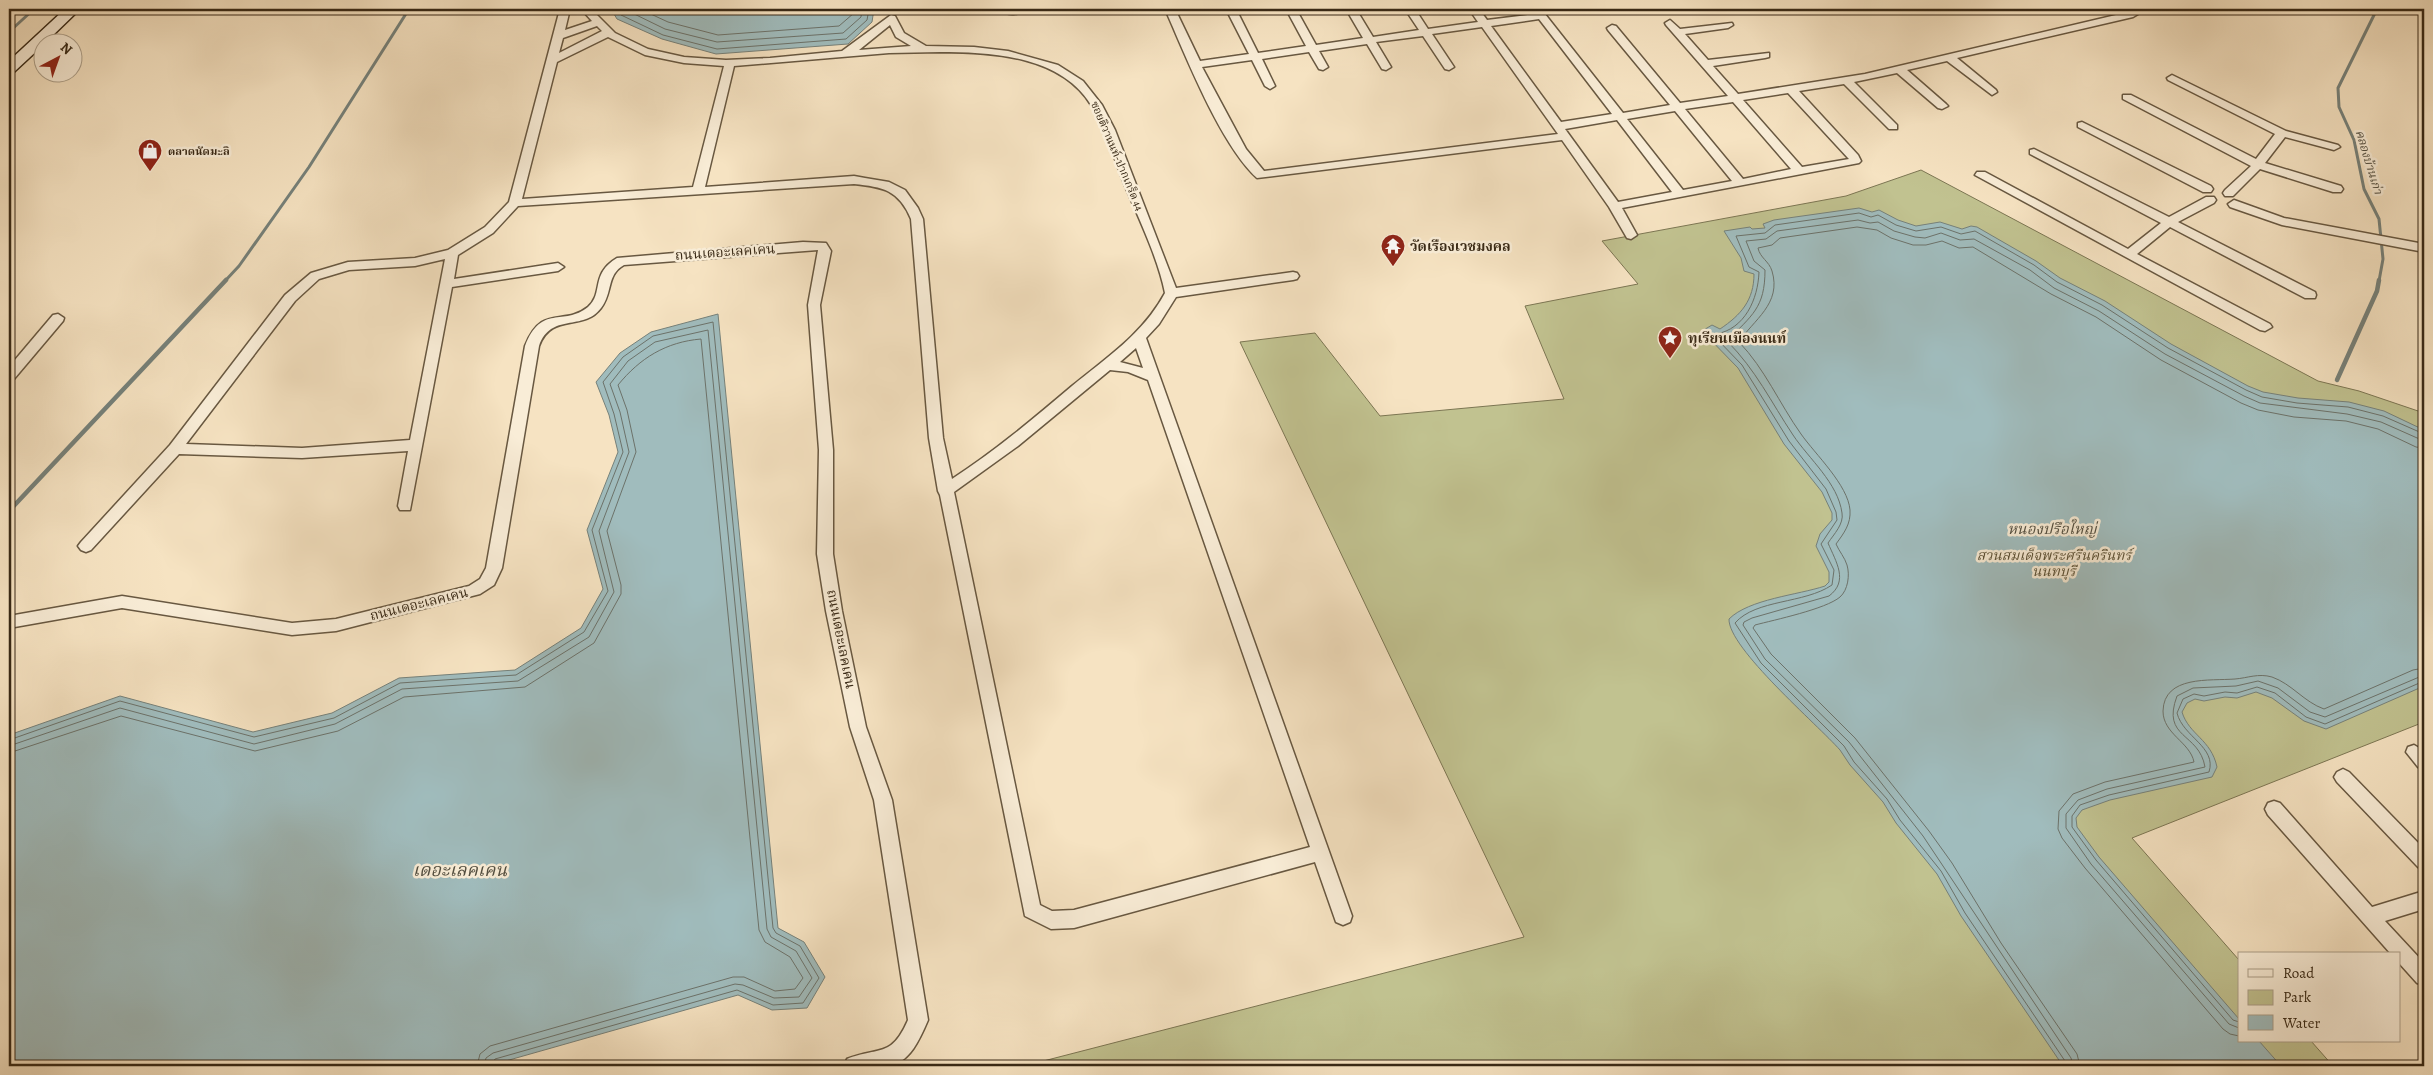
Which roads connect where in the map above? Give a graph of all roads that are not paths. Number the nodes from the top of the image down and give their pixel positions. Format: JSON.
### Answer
{"nodes":[{"id":1,"x":56,"y":9,"type":"edge"},
{"id":2,"x":73,"y":9,"type":"edge"},
{"id":3,"x":565,"y":9,"type":"edge"},
{"id":4,"x":586,"y":9,"type":"edge"},
{"id":5,"x":1024,"y":9,"type":"edge"},
{"id":6,"x":1170,"y":9,"type":"edge"},
{"id":7,"x":1231,"y":9,"type":"edge"},
{"id":8,"x":1291,"y":9,"type":"edge"},
{"id":9,"x":1351,"y":9,"type":"edge"},
{"id":10,"x":1410,"y":9,"type":"edge"},
{"id":11,"x":1474,"y":9,"type":"edge"},
{"id":12,"x":1008,"y":11,"type":"dead end"},
{"id":13,"x":892,"y":13,"type":"edge"},
{"id":14,"x":1539,"y":13,"type":"edge"},
{"id":15,"x":2133,"y":14,"type":"dead end"},
{"id":16,"x":595,"y":23,"type":"junction"},
{"id":17,"x":1670,"y":23,"type":"dead end"},
{"id":18,"x":1485,"y":24,"type":"junction"},
{"id":19,"x":1728,"y":25,"type":"dead end"},
{"id":20,"x":1612,"y":28,"type":"dead end"},
{"id":21,"x":1426,"y":32,"type":"junction"},
{"id":22,"x":1678,"y":32,"type":"junction"},
{"id":23,"x":607,"y":33,"type":"junction"},
{"id":24,"x":558,"y":36,"type":"junction"},
{"id":25,"x":1370,"y":40,"type":"junction"},
{"id":26,"x":1312,"y":48,"type":"junction"},
{"id":27,"x":888,"y":50,"type":"junction"},
{"id":28,"x":925,"y":50,"type":"junction"},
{"id":29,"x":9,"y":53,"type":"edge"},
{"id":30,"x":841,"y":55,"type":"junction"},
{"id":31,"x":1765,"y":55,"type":"dead end"},
{"id":32,"x":1255,"y":56,"type":"junction"},
{"id":33,"x":1949,"y":57,"type":"junction"},
{"id":34,"x":551,"y":61,"type":"junction"},
{"id":35,"x":730,"y":62,"type":"junction"},
{"id":36,"x":1706,"y":64,"type":"junction"},
{"id":37,"x":1195,"y":65,"type":"junction"},
{"id":38,"x":1324,"y":67,"type":"dead end"},
{"id":39,"x":1386,"y":67,"type":"dead end"},
{"id":40,"x":1449,"y":67,"type":"dead end"},
{"id":41,"x":9,"y":69,"type":"edge"},
{"id":42,"x":1898,"y":69,"type":"junction"},
{"id":43,"x":2172,"y":78,"type":"dead end"},
{"id":44,"x":1846,"y":80,"type":"junction"},
{"id":45,"x":1270,"y":86,"type":"dead end"},
{"id":46,"x":1792,"y":90,"type":"junction"},
{"id":47,"x":1992,"y":92,"type":"dead end"},
{"id":48,"x":2127,"y":97,"type":"dead end"},
{"id":49,"x":1737,"y":98,"type":"junction"},
{"id":50,"x":1942,"y":106,"type":"dead end"},
{"id":51,"x":1678,"y":108,"type":"junction"},
{"id":52,"x":1621,"y":118,"type":"junction"},
{"id":53,"x":2082,"y":125,"type":"dead end"},
{"id":54,"x":1893,"y":127,"type":"dead end"},
{"id":55,"x":1563,"y":131,"type":"junction"},
{"id":56,"x":2282,"y":133,"type":"junction"},
{"id":57,"x":2334,"y":147,"type":"dead end"},
{"id":58,"x":2034,"y":152,"type":"dead end"},
{"id":59,"x":2258,"y":166,"type":"junction"},
{"id":60,"x":1800,"y":172,"type":"junction"},
{"id":61,"x":1981,"y":175,"type":"dead end"},
{"id":62,"x":1740,"y":183,"type":"junction"},
{"id":63,"x":2337,"y":189,"type":"dead end"},
{"id":64,"x":698,"y":190,"type":"junction"},
{"id":65,"x":1680,"y":194,"type":"junction"},
{"id":66,"x":2208,"y":195,"type":"junction"},
{"id":67,"x":2232,"y":198,"type":"junction"},
{"id":68,"x":515,"y":203,"type":"junction"},
{"id":69,"x":1615,"y":206,"type":"junction"},
{"id":70,"x":2169,"y":222,"type":"junction"},
{"id":71,"x":1632,"y":235,"type":"dead end"},
{"id":72,"x":2424,"y":248,"type":"edge"},
{"id":73,"x":452,"y":253,"type":"junction"},
{"id":74,"x":2128,"y":254,"type":"junction"},
{"id":75,"x":558,"y":267,"type":"dead end"},
{"id":76,"x":1293,"y":276,"type":"dead end"},
{"id":77,"x":446,"y":284,"type":"junction"},
{"id":78,"x":1171,"y":293,"type":"junction"},
{"id":79,"x":2310,"y":295,"type":"dead end"},
{"id":80,"x":58,"y":318,"type":"dead end"},
{"id":81,"x":2265,"y":326,"type":"dead end"},
{"id":82,"x":1139,"y":337,"type":"junction"},
{"id":83,"x":1107,"y":365,"type":"junction"},
{"id":84,"x":9,"y":376,"type":"edge"},
{"id":85,"x":1152,"y":376,"type":"junction"},
{"id":86,"x":416,"y":445,"type":"junction"},
{"id":87,"x":175,"y":450,"type":"junction"},
{"id":88,"x":945,"y":491,"type":"junction"},
{"id":89,"x":405,"y":506,"type":"dead end"},
{"id":90,"x":86,"y":546,"type":"dead end"},
{"id":91,"x":9,"y":622,"type":"edge"},
{"id":92,"x":2343,"y":777,"type":"dead end"},
{"id":93,"x":2274,"y":809,"type":"dead end"},
{"id":94,"x":1319,"y":853,"type":"junction"},
{"id":95,"x":2424,"y":861,"type":"edge"},
{"id":96,"x":2424,"y":900,"type":"edge"},
{"id":97,"x":1342,"y":916,"type":"dead end"},
{"id":98,"x":2369,"y":917,"type":"junction"},
{"id":99,"x":2424,"y":976,"type":"edge"},
{"id":100,"x":854,"y":1066,"type":"edge"}],
"edges":[{"from":1,"to":29,"type":"main road"},
{"from":2,"to":41,"type":"main road"},
{"from":3,"to":24,"type":"street"},
{"from":4,"to":16,"type":"street","name":"ซอยติวานนท์-ปากเกร็ด 44"},
{"from":5,"to":12,"type":"street"},
{"from":6,"to":37,"type":"street"},
{"from":7,"to":32,"type":"street"},
{"from":8,"to":26,"type":"street"},
{"from":9,"to":25,"type":"street"},
{"from":10,"to":21,"type":"street"},
{"from":11,"to":18,"type":"street"},
{"from":13,"to":27,"type":"street"},
{"from":13,"to":28,"type":"street"},
{"from":13,"to":30,"type":"street"},
{"from":14,"to":18,"type":"street"},
{"from":14,"to":52,"type":"street"},
{"from":15,"to":33,"type":"street"},
{"from":16,"to":23,"type":"street","name":"ซอยติวานนท์-ปากเกร็ด 44"},
{"from":16,"to":24,"type":"street"},
{"from":17,"to":22,"type":"street"},
{"from":18,"to":21,"type":"street"},
{"from":18,"to":55,"type":"street"},
{"from":19,"to":22,"type":"street"},
{"from":20,"to":51,"type":"street"},
{"from":21,"to":25,"type":"street"},
{"from":21,"to":40,"type":"street"},
{"from":22,"to":36,"type":"street"},
{"from":23,"to":34,"type":"street"},
{"from":23,"to":35,"type":"street","name":"ซอยติวานนท์-ปากเกร็ด 44"},
{"from":24,"to":34,"type":"street"},
{"from":25,"to":26,"type":"street"},
{"from":25,"to":39,"type":"street"},
{"from":26,"to":32,"type":"street"},
{"from":26,"to":38,"type":"street"},
{"from":27,"to":28,"type":"street","name":"ซอยติวานนท์-ปากเกร็ด 44"},
{"from":27,"to":30,"type":"street","name":"ซอยติวานนท์-ปากเกร็ด 44"},
{"from":28,"to":78,"type":"street","name":"ซอยติวานนท์-ปากเกร็ด 44"},
{"from":30,"to":35,"type":"street","name":"ซอยติวานนท์-ปากเกร็ด 44"},
{"from":31,"to":36,"type":"street"},
{"from":32,"to":37,"type":"street"},
{"from":32,"to":45,"type":"street"},
{"from":33,"to":42,"type":"street"},
{"from":33,"to":47,"type":"street"},
{"from":34,"to":68,"type":"street"},
{"from":35,"to":64,"type":"street"},
{"from":36,"to":49,"type":"street"},
{"from":37,"to":55,"type":"street"},
{"from":42,"to":44,"type":"street"},
{"from":42,"to":50,"type":"street"},
{"from":43,"to":56,"type":"street"},
{"from":44,"to":46,"type":"street"},
{"from":44,"to":54,"type":"street"},
{"from":46,"to":49,"type":"street"},
{"from":46,"to":60,"type":"street"},
{"from":48,"to":59,"type":"street"},
{"from":49,"to":51,"type":"street"},
{"from":49,"to":60,"type":"street"},
{"from":51,"to":52,"type":"street"},
{"from":51,"to":62,"type":"street"},
{"from":52,"to":55,"type":"street"},
{"from":52,"to":65,"type":"street"},
{"from":53,"to":66,"type":"street"},
{"from":55,"to":69,"type":"street"},
{"from":56,"to":57,"type":"street"},
{"from":56,"to":59,"type":"street"},
{"from":58,"to":70,"type":"street"},
{"from":59,"to":63,"type":"street"},
{"from":59,"to":67,"type":"street"},
{"from":60,"to":62,"type":"street"},
{"from":61,"to":74,"type":"street"},
{"from":62,"to":65,"type":"street"},
{"from":64,"to":68,"type":"street"},
{"from":64,"to":88,"type":"street"},
{"from":65,"to":69,"type":"street"},
{"from":66,"to":67,"type":"street"},
{"from":66,"to":70,"type":"street"},
{"from":67,"to":72,"type":"street"},
{"from":68,"to":73,"type":"street"},
{"from":69,"to":71,"type":"street"},
{"from":70,"to":74,"type":"street"},
{"from":70,"to":79,"type":"street"},
{"from":73,"to":77,"type":"street"},
{"from":73,"to":87,"type":"street"},
{"from":74,"to":81,"type":"street"},
{"from":75,"to":77,"type":"street"},
{"from":76,"to":78,"type":"street"},
{"from":77,"to":86,"type":"street"},
{"from":78,"to":82,"type":"street"},
{"from":80,"to":84,"type":"street"},
{"from":82,"to":83,"type":"street"},
{"from":82,"to":85,"type":"street"},
{"from":83,"to":85,"type":"street"},
{"from":83,"to":88,"type":"street"},
{"from":85,"to":94,"type":"street"},
{"from":86,"to":87,"type":"street"},
{"from":86,"to":89,"type":"street"},
{"from":87,"to":90,"type":"street"},
{"from":88,"to":94,"type":"street"},
{"from":91,"to":100,"type":"street","name":"ถนนเดอะเลคเคน"},
{"from":92,"to":95,"type":"street"},
{"from":93,"to":98,"type":"street"},
{"from":94,"to":97,"type":"street"},
{"from":96,"to":98,"type":"street"},
{"from":98,"to":99,"type":"street"}]}
